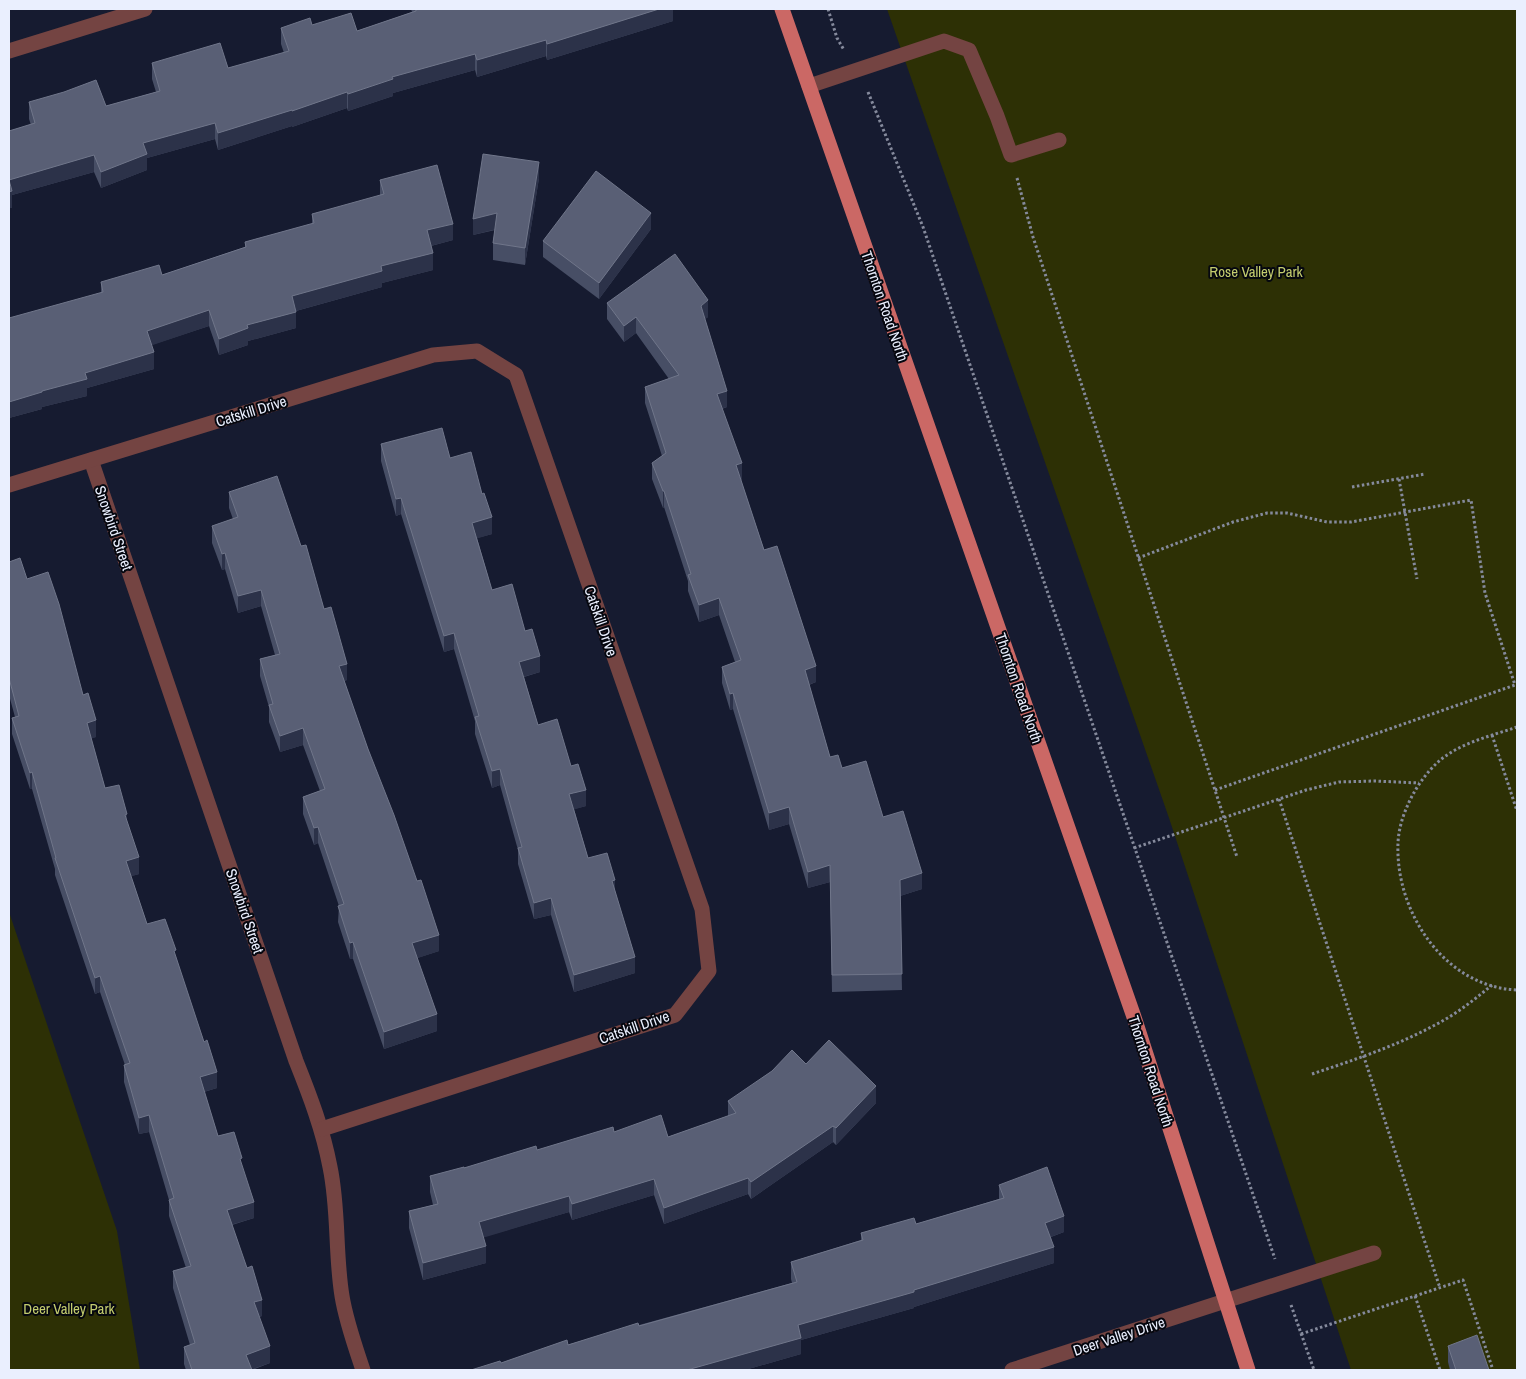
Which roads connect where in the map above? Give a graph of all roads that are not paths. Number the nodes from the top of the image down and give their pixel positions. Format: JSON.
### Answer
{"nodes":[{"id":1,"x":145,"y":9,"type":"edge"},
{"id":2,"x":782,"y":9,"type":"edge"},
{"id":3,"x":9,"y":51,"type":"edge"},
{"id":4,"x":809,"y":86,"type":"junction"},
{"id":5,"x":1059,"y":140,"type":"dead end"},
{"id":6,"x":91,"y":460,"type":"junction"},
{"id":7,"x":9,"y":485,"type":"edge"},
{"id":8,"x":322,"y":1129,"type":"junction"},
{"id":9,"x":1374,"y":1253,"type":"dead end"},
{"id":10,"x":1226,"y":1302,"type":"junction"},
{"id":11,"x":363,"y":1370,"type":"edge"},
{"id":12,"x":1012,"y":1370,"type":"edge"},
{"id":13,"x":1248,"y":1370,"type":"edge"}],
"edges":[{"from":1,"to":3,"type":"street"},
{"from":2,"to":4,"type":"main road","name":"Thornton Road North"},
{"from":4,"to":5,"type":"street"},
{"from":4,"to":10,"type":"main road","name":"Thornton Road North"},
{"from":6,"to":7,"type":"street","name":"Catskill Drive"},
{"from":6,"to":8,"type":"street","name":"Snowbird Street"},
{"from":6,"to":8,"type":"street","name":"Catskill Drive"},
{"from":8,"to":11,"type":"street","name":"Snowbird Street"},
{"from":9,"to":10,"type":"street","name":"Deer Valley Drive"},
{"from":10,"to":12,"type":"street","name":"Deer Valley Drive"},
{"from":10,"to":13,"type":"main road","name":"Thornton Road North"}]}
